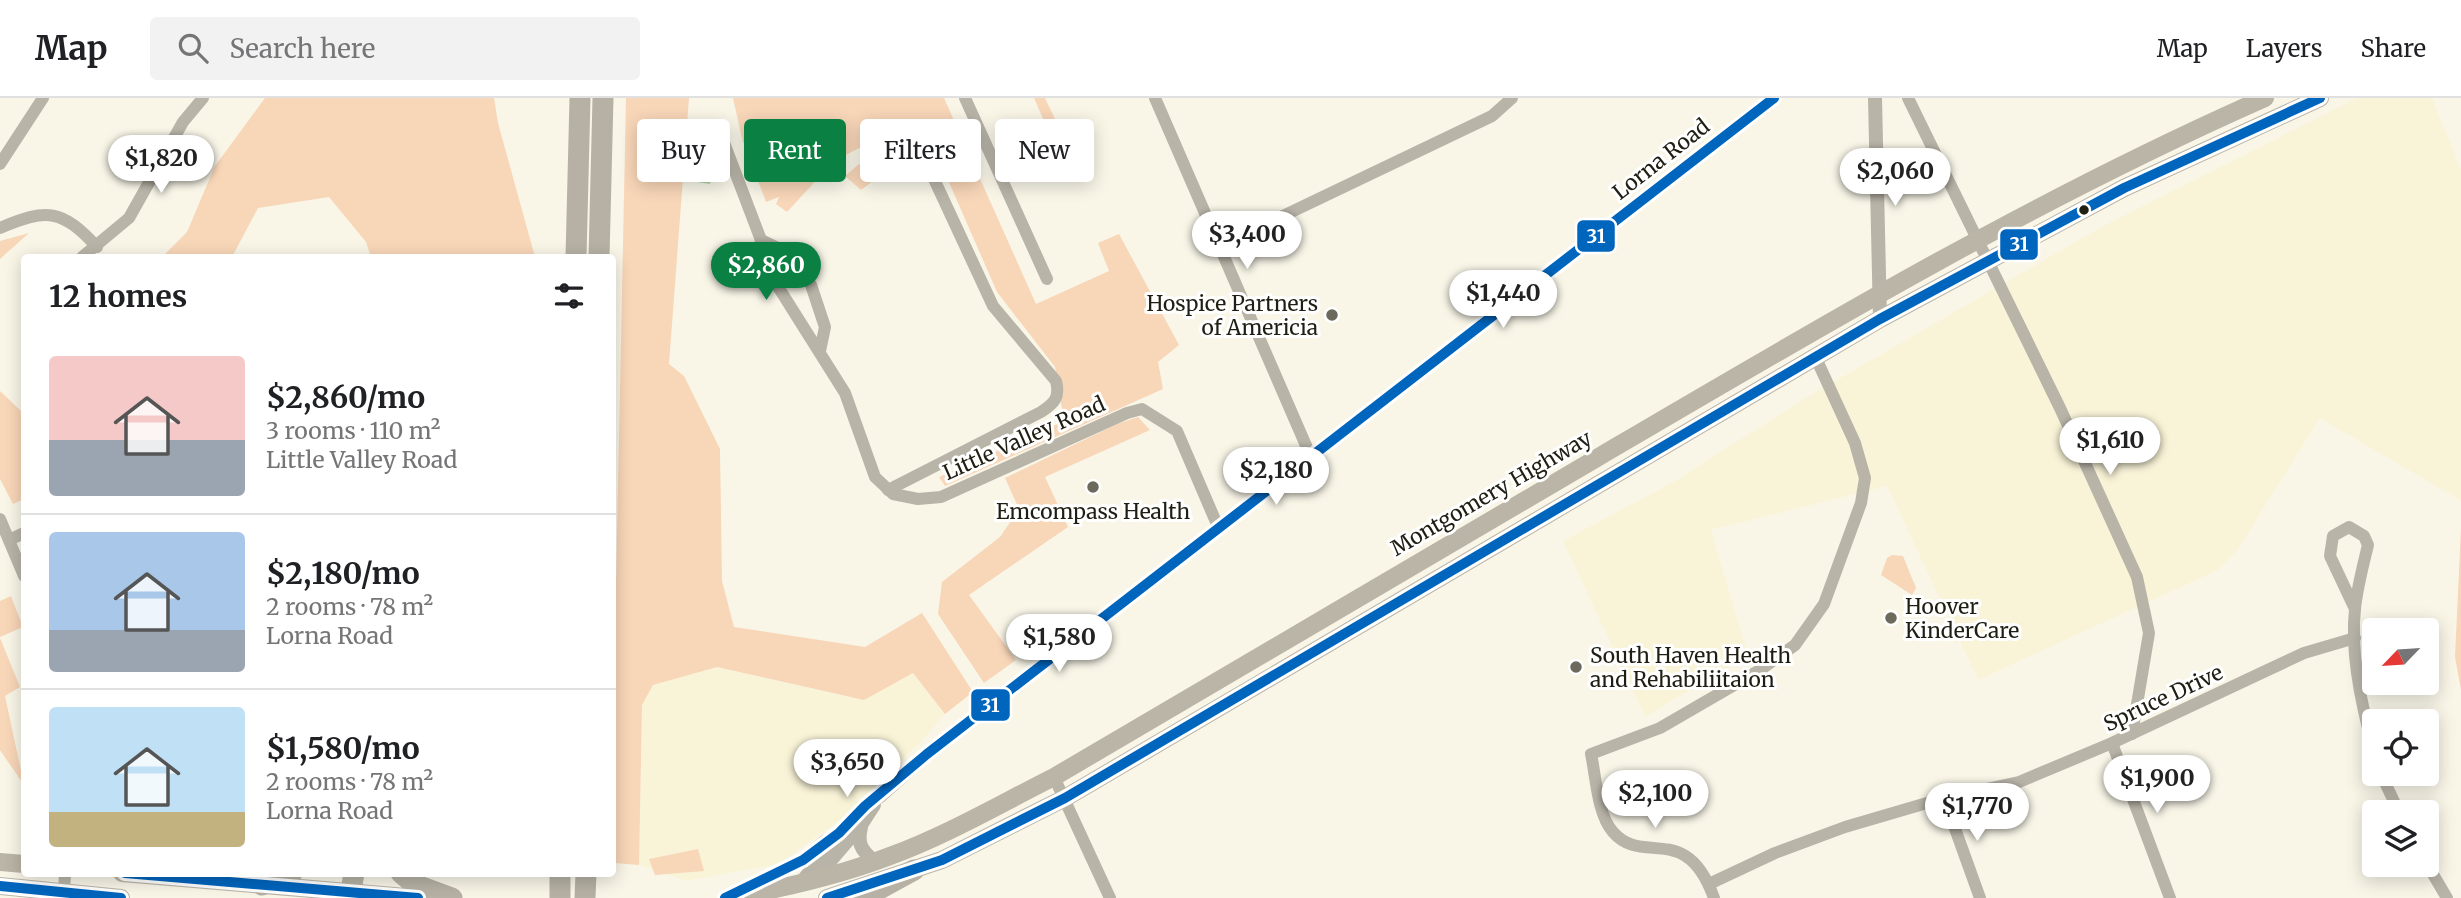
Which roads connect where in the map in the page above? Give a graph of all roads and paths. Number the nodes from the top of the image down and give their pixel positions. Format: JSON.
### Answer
{"nodes":[{"id":1,"x":43,"y":98,"type":"edge"},
{"id":2,"x":203,"y":98,"type":"edge"},
{"id":3,"x":580,"y":98,"type":"edge"},
{"id":4,"x":603,"y":98,"type":"edge"},
{"id":5,"x":965,"y":98,"type":"edge"},
{"id":6,"x":1511,"y":98,"type":"edge"},
{"id":7,"x":1773,"y":98,"type":"edge"},
{"id":8,"x":1875,"y":98,"type":"edge"},
{"id":9,"x":1908,"y":98,"type":"edge"},
{"id":10,"x":2265,"y":98,"type":"edge"},
{"id":11,"x":2320,"y":98,"type":"edge"},
{"id":12,"x":1158,"y":99,"type":"edge"},
{"id":13,"x":730,"y":159,"type":"edge"},
{"id":14,"x":0,"y":164,"type":"edge"},
{"id":15,"x":935,"y":182,"type":"edge"},
{"id":16,"x":0,"y":228,"type":"edge"},
{"id":17,"x":761,"y":240,"type":"junction"},
{"id":18,"x":1979,"y":242,"type":"junction"},
{"id":19,"x":97,"y":247,"type":"junction"},
{"id":20,"x":1218,"y":247,"type":"junction"},
{"id":21,"x":86,"y":254,"type":"edge"},
{"id":22,"x":576,"y":254,"type":"edge"},
{"id":23,"x":599,"y":254,"type":"edge"},
{"id":24,"x":1988,"y":261,"type":"junction"},
{"id":25,"x":1046,"y":279,"type":"dead end"},
{"id":26,"x":1880,"y":295,"type":"junction"},
{"id":27,"x":1880,"y":319,"type":"junction"},
{"id":28,"x":820,"y":351,"type":"junction"},
{"id":29,"x":1815,"y":356,"type":"junction"},
{"id":30,"x":1311,"y":457,"type":"junction"},
{"id":31,"x":888,"y":490,"type":"junction"},
{"id":32,"x":0,"y":519,"type":"edge"},
{"id":33,"x":1219,"y":528,"type":"junction"},
{"id":34,"x":21,"y":534,"type":"edge"},
{"id":35,"x":9,"y":540,"type":"junction"},
{"id":36,"x":21,"y":566,"type":"edge"},
{"id":37,"x":2355,"y":609,"type":"junction"},
{"id":38,"x":2355,"y":638,"type":"junction"},
{"id":39,"x":2364,"y":709,"type":"edge"},
{"id":40,"x":2132,"y":734,"type":"junction"},
{"id":41,"x":2112,"y":743,"type":"junction"},
{"id":42,"x":1054,"y":777,"type":"junction"},
{"id":43,"x":880,"y":796,"type":"junction"},
{"id":44,"x":1065,"y":798,"type":"junction"},
{"id":45,"x":1944,"y":799,"type":"junction"},
{"id":46,"x":862,"y":825,"type":"junction"},
{"id":47,"x":839,"y":833,"type":"junction"},
{"id":48,"x":873,"y":861,"type":"junction"},
{"id":49,"x":0,"y":862,"type":"edge"},
{"id":50,"x":21,"y":864,"type":"edge"},
{"id":51,"x":914,"y":870,"type":"junction"},
{"id":52,"x":65,"y":877,"type":"edge"},
{"id":53,"x":169,"y":877,"type":"edge"},
{"id":54,"x":282,"y":877,"type":"edge"},
{"id":55,"x":406,"y":877,"type":"edge"},
{"id":56,"x":560,"y":877,"type":"edge"},
{"id":57,"x":586,"y":877,"type":"edge"},
{"id":58,"x":2435,"y":877,"type":"edge"},
{"id":59,"x":351,"y":884,"type":"edge"},
{"id":60,"x":1709,"y":884,"type":"junction"},
{"id":61,"x":262,"y":885,"type":"junction"},
{"id":62,"x":0,"y":887,"type":"edge"},
{"id":63,"x":800,"y":891,"type":"edge"},
{"id":64,"x":64,"y":892,"type":"junction"},
{"id":65,"x":121,"y":898,"type":"edge"},
{"id":66,"x":418,"y":898,"type":"edge"},
{"id":67,"x":452,"y":898,"type":"edge"},
{"id":68,"x":560,"y":898,"type":"edge"},
{"id":69,"x":585,"y":898,"type":"edge"},
{"id":70,"x":728,"y":898,"type":"edge"},
{"id":71,"x":827,"y":898,"type":"edge"},
{"id":72,"x":863,"y":898,"type":"edge"},
{"id":73,"x":1110,"y":898,"type":"edge"},
{"id":74,"x":1714,"y":898,"type":"edge"},
{"id":75,"x":1980,"y":898,"type":"edge"},
{"id":76,"x":2170,"y":898,"type":"edge"},
{"id":77,"x":2447,"y":898,"type":"edge"}],
"edges":[{"from":1,"to":14,"type":"street"},
{"from":2,"to":19,"type":"street"},
{"from":3,"to":22,"type":"highway"},
{"from":4,"to":23,"type":"highway"},
{"from":5,"to":25,"type":"street"},
{"from":6,"to":20,"type":"street"},
{"from":7,"to":30,"type":"street","name":"Lorna Road"},
{"from":8,"to":26,"type":"street"},
{"from":9,"to":18,"type":"street"},
{"from":10,"to":18,"type":"main road","name":"Montgomery Highway"},
{"from":11,"to":24,"type":"main road"},
{"from":12,"to":20,"type":"street"},
{"from":13,"to":17,"type":"street"},
{"from":15,"to":31,"type":"street"},
{"from":16,"to":19,"type":"street"},
{"from":17,"to":28,"type":"street"},
{"from":17,"to":28,"type":"street"},
{"from":18,"to":24,"type":"street"},
{"from":18,"to":26,"type":"main road","name":"Montgomery Highway"},
{"from":19,"to":21,"type":"street"},
{"from":20,"to":30,"type":"street"},
{"from":24,"to":27,"type":"main road"},
{"from":24,"to":40,"type":"street"},
{"from":26,"to":27,"type":"street"},
{"from":26,"to":42,"type":"main road","name":"Montgomery Highway"},
{"from":27,"to":29,"type":"main road"},
{"from":28,"to":31,"type":"street"},
{"from":29,"to":44,"type":"main road"},
{"from":29,"to":60,"type":"street"},
{"from":30,"to":33,"type":"street","name":"Lorna Road"},
{"from":31,"to":33,"type":"street","name":"Little Valley Road"},
{"from":32,"to":35,"type":"street"},
{"from":33,"to":43,"type":"street","name":"Lorna Road"},
{"from":34,"to":35,"type":"street"},
{"from":35,"to":36,"type":"street"},
{"from":37,"to":37,"type":"street"},
{"from":37,"to":38,"type":"street"},
{"from":38,"to":39,"type":"street"},
{"from":38,"to":40,"type":"street","name":"Spruce Drive"},
{"from":40,"to":41,"type":"street","name":"Spruce Drive"},
{"from":41,"to":45,"type":"street","name":"Spruce Drive"},
{"from":41,"to":76,"type":"street"},
{"from":42,"to":44,"type":"street"},
{"from":42,"to":48,"type":"main road","name":"Montgomery Highway"},
{"from":43,"to":46,"type":"street","name":"Lorna Road"},
{"from":43,"to":47,"type":"street","name":"Lorna Road"},
{"from":44,"to":51,"type":"main road"},
{"from":44,"to":73,"type":"street"},
{"from":45,"to":60,"type":"street","name":"Spruce Drive"},
{"from":45,"to":75,"type":"street"},
{"from":46,"to":48,"type":"street"},
{"from":46,"to":63,"type":"street","name":"Lorna Road"},
{"from":47,"to":63,"type":"street","name":"Lorna Road"},
{"from":47,"to":70,"type":"street"},
{"from":48,"to":63,"type":"main road","name":"Montgomery Highway"},
{"from":49,"to":50,"type":"main road"},
{"from":51,"to":71,"type":"main road"},
{"from":51,"to":72,"type":"highway"},
{"from":52,"to":64,"type":"street"},
{"from":53,"to":61,"type":"main road"},
{"from":54,"to":61,"type":"highway"},
{"from":55,"to":67,"type":"highway"},
{"from":56,"to":68,"type":"highway"},
{"from":57,"to":69,"type":"highway"},
{"from":58,"to":77,"type":"street"},
{"from":59,"to":61,"type":"main road"},
{"from":59,"to":66,"type":"main road"},
{"from":60,"to":74,"type":"street"},
{"from":62,"to":64,"type":"main road"},
{"from":63,"to":70,"type":"main road","name":"Montgomery Highway"},
{"from":64,"to":65,"type":"main road"}]}
